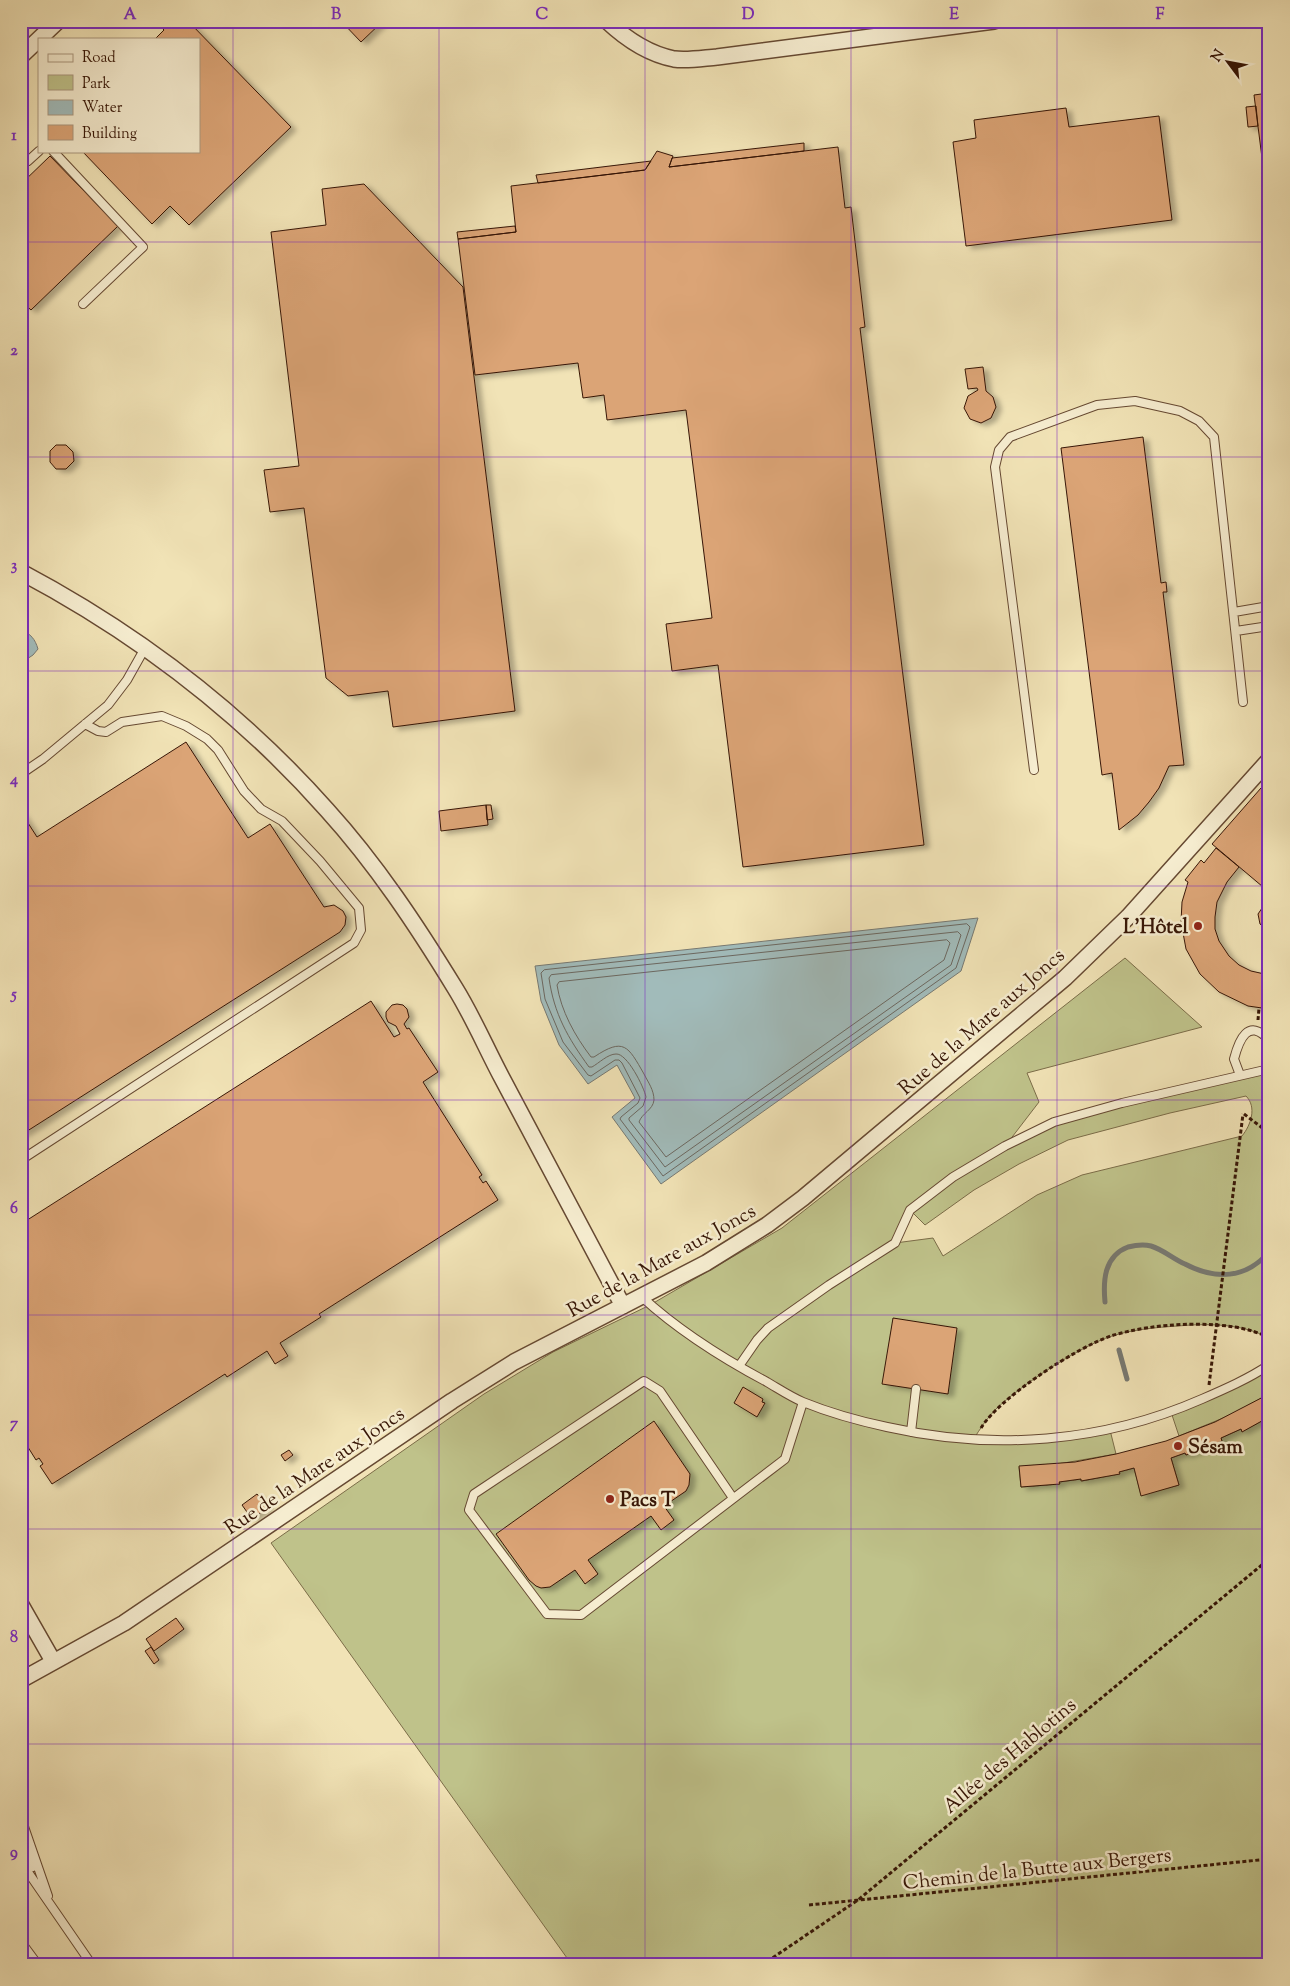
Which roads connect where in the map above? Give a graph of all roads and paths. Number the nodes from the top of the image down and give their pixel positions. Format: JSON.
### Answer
{"nodes":[{"id":1,"x":58,"y":21,"type":"edge"},
{"id":2,"x":607,"y":21,"type":"edge"},
{"id":3,"x":994,"y":21,"type":"edge"},
{"id":4,"x":40,"y":38,"type":"edge"},
{"id":5,"x":38,"y":40,"type":"edge"},
{"id":6,"x":21,"y":56,"type":"edge"},
{"id":7,"x":39,"y":152,"type":"edge"},
{"id":8,"x":55,"y":152,"type":"edge"},
{"id":9,"x":21,"y":155,"type":"edge"},
{"id":10,"x":83,"y":304,"type":"dead end"},
{"id":11,"x":21,"y":572,"type":"edge"},
{"id":12,"x":1269,"y":606,"type":"edge"},
{"id":13,"x":1234,"y":612,"type":"junction"},
{"id":14,"x":1269,"y":626,"type":"edge"},
{"id":15,"x":1236,"y":631,"type":"junction"},
{"id":16,"x":145,"y":648,"type":"junction"},
{"id":17,"x":1243,"y":702,"type":"dead end"},
{"id":18,"x":85,"y":724,"type":"junction"},
{"id":19,"x":1269,"y":760,"type":"edge"},
{"id":20,"x":1034,"y":770,"type":"dead end"},
{"id":21,"x":21,"y":774,"type":"edge"},
{"id":22,"x":1269,"y":1040,"type":"edge"},
{"id":23,"x":1269,"y":1069,"type":"edge"},
{"id":24,"x":1240,"y":1075,"type":"junction"},
{"id":25,"x":1269,"y":1134,"type":"edge"},
{"id":26,"x":21,"y":1160,"type":"edge"},
{"id":27,"x":642,"y":1297,"type":"junction"},
{"id":28,"x":623,"y":1306,"type":"junction"},
{"id":29,"x":1218,"y":1324,"type":"junction"},
{"id":30,"x":1269,"y":1338,"type":"edge"},
{"id":31,"x":1269,"y":1364,"type":"edge"},
{"id":32,"x":739,"y":1366,"type":"junction"},
{"id":33,"x":916,"y":1389,"type":"dead end"},
{"id":34,"x":1210,"y":1396,"type":"junction"},
{"id":35,"x":803,"y":1402,"type":"junction"},
{"id":36,"x":911,"y":1432,"type":"junction"},
{"id":37,"x":973,"y":1440,"type":"junction"},
{"id":38,"x":733,"y":1498,"type":"junction"},
{"id":39,"x":1269,"y":1559,"type":"edge"},
{"id":40,"x":21,"y":1605,"type":"edge"},
{"id":41,"x":53,"y":1661,"type":"junction"},
{"id":42,"x":21,"y":1680,"type":"edge"},
{"id":43,"x":21,"y":1818,"type":"edge"},
{"id":44,"x":21,"y":1842,"type":"edge"},
{"id":45,"x":1269,"y":1860,"type":"edge"},
{"id":46,"x":21,"y":1862,"type":"edge"},
{"id":47,"x":21,"y":1867,"type":"edge"},
{"id":48,"x":858,"y":1900,"type":"junction"},
{"id":49,"x":52,"y":1905,"type":"junction"},
{"id":50,"x":809,"y":1905,"type":"dead end"},
{"id":51,"x":21,"y":1942,"type":"edge"},
{"id":52,"x":38,"y":1965,"type":"edge"},
{"id":53,"x":92,"y":1965,"type":"edge"},
{"id":54,"x":762,"y":1965,"type":"edge"}],
"edges":[{"from":1,"to":4,"type":"street"},
{"from":2,"to":3,"type":"street"},
{"from":5,"to":6,"type":"street"},
{"from":7,"to":9,"type":"lane"},
{"from":8,"to":10,"type":"lane"},
{"from":11,"to":16,"type":"street"},
{"from":12,"to":13,"type":"lane"},
{"from":13,"to":15,"type":"lane"},
{"from":13,"to":20,"type":"lane"},
{"from":14,"to":15,"type":"lane"},
{"from":15,"to":17,"type":"lane"},
{"from":16,"to":18,"type":"lane"},
{"from":16,"to":28,"type":"street"},
{"from":18,"to":21,"type":"lane"},
{"from":18,"to":26,"type":"lane"},
{"from":19,"to":27,"type":"street","name":"Rue de la Mare aux Joncs"},
{"from":22,"to":24,"type":"lane"},
{"from":23,"to":24,"type":"lane"},
{"from":24,"to":32,"type":"lane"},
{"from":25,"to":29,"type":"path"},
{"from":27,"to":28,"type":"street","name":"Rue de la Mare aux Joncs"},
{"from":27,"to":32,"type":"lane"},
{"from":28,"to":41,"type":"street","name":"Rue de la Mare aux Joncs"},
{"from":29,"to":30,"type":"path"},
{"from":29,"to":34,"type":"path"},
{"from":29,"to":37,"type":"path"},
{"from":31,"to":34,"type":"lane"},
{"from":32,"to":35,"type":"lane"},
{"from":33,"to":36,"type":"lane"},
{"from":34,"to":37,"type":"lane"},
{"from":35,"to":36,"type":"lane"},
{"from":35,"to":38,"type":"lane"},
{"from":36,"to":37,"type":"lane"},
{"from":38,"to":38,"type":"lane"},
{"from":39,"to":48,"type":"path","name":"Allée des Hablotins"},
{"from":40,"to":41,"type":"street"},
{"from":41,"to":42,"type":"street","name":"Rue de la Mare aux Joncs"},
{"from":43,"to":49,"type":"lane"},
{"from":44,"to":49,"type":"lane"},
{"from":45,"to":48,"type":"path","name":"Chemin de la Butte aux Bergers"},
{"from":46,"to":49,"type":"lane"},
{"from":47,"to":49,"type":"lane"},
{"from":48,"to":50,"type":"path","name":"Chemin de la Butte aux Bergers"},
{"from":48,"to":54,"type":"path","name":"Allée des Hablotins"},
{"from":49,"to":53,"type":"lane"},
{"from":51,"to":52,"type":"lane"}]}
